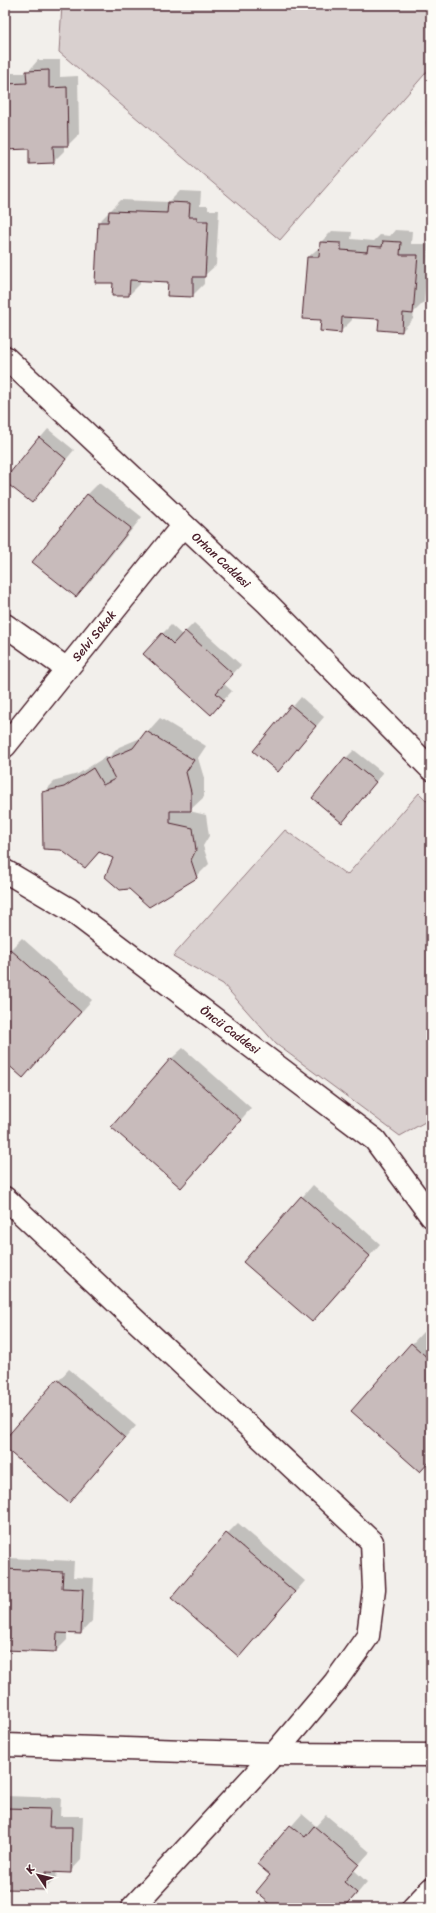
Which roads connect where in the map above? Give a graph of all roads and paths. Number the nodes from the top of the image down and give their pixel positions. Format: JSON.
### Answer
{"nodes":[{"id":1,"x":5,"y":357,"type":"edge"},
{"id":2,"x":183,"y":525,"type":"junction"},
{"id":3,"x":5,"y":625,"type":"edge"},
{"id":4,"x":67,"y":669,"type":"junction"},
{"id":5,"x":5,"y":746,"type":"edge"},
{"id":6,"x":431,"y":769,"type":"edge"},
{"id":7,"x":5,"y":871,"type":"edge"},
{"id":8,"x":5,"y":1198,"type":"edge"},
{"id":9,"x":431,"y":1216,"type":"edge"},
{"id":10,"x":5,"y":1745,"type":"edge"},
{"id":11,"x":274,"y":1754,"type":"junction"},
{"id":12,"x":431,"y":1755,"type":"edge"},
{"id":13,"x":431,"y":1889,"type":"edge"},
{"id":14,"x":132,"y":1908,"type":"edge"},
{"id":15,"x":412,"y":1908,"type":"edge"}],
"edges":[{"from":1,"to":2,"type":"street","name":"Orhan Caddesi"},
{"from":2,"to":4,"type":"street","name":"Selvi Sokak"},
{"from":2,"to":6,"type":"street","name":"Orhan Caddesi"},
{"from":3,"to":4,"type":"street"},
{"from":4,"to":5,"type":"street","name":"Selvi Sokak"},
{"from":7,"to":9,"type":"street","name":"Öncü Caddesi"},
{"from":8,"to":11,"type":"street"},
{"from":10,"to":11,"type":"street"},
{"from":11,"to":12,"type":"street"},
{"from":11,"to":14,"type":"street"},
{"from":13,"to":15,"type":"street"}]}
